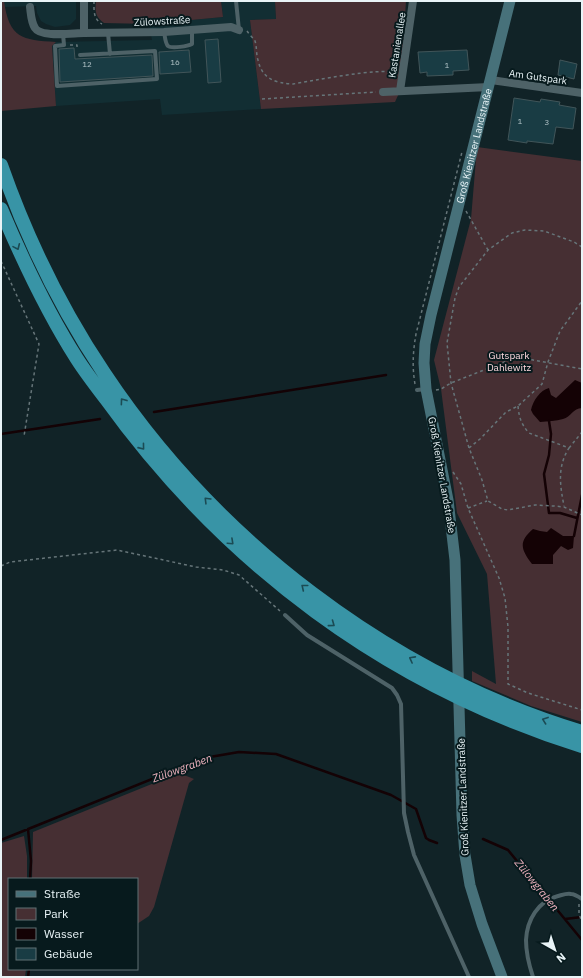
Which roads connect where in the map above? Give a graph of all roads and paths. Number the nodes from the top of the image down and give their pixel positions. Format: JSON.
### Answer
{"nodes":[{"id":1,"x":84,"y":1,"type":"edge"},
{"id":2,"x":94,"y":1,"type":"edge"},
{"id":3,"x":236,"y":1,"type":"edge"},
{"id":4,"x":413,"y":1,"type":"edge"},
{"id":5,"x":510,"y":1,"type":"edge"},
{"id":6,"x":30,"y":4,"type":"edge"},
{"id":7,"x":106,"y":29,"type":"junction"},
{"id":8,"x":192,"y":30,"type":"junction"},
{"id":9,"x":239,"y":30,"type":"junction"},
{"id":10,"x":164,"y":32,"type":"junction"},
{"id":11,"x":84,"y":33,"type":"junction"},
{"id":12,"x":63,"y":34,"type":"junction"},
{"id":13,"x":64,"y":45,"type":"junction"},
{"id":14,"x":110,"y":54,"type":"junction"},
{"id":15,"x":80,"y":56,"type":"joint"},
{"id":16,"x":402,"y":76,"type":"junction"},
{"id":17,"x":490,"y":83,"type":"junction"},
{"id":18,"x":400,"y":91,"type":"junction"},
{"id":19,"x":383,"y":92,"type":"joint"},
{"id":20,"x":582,"y":93,"type":"edge"},
{"id":21,"x":262,"y":99,"type":"dead end"},
{"id":22,"x":462,"y":148,"type":"dead end"},
{"id":23,"x":1,"y":165,"type":"edge"},
{"id":24,"x":460,"y":200,"type":"junction"},
{"id":25,"x":1,"y":210,"type":"edge"},
{"id":26,"x":582,"y":247,"type":"edge"},
{"id":27,"x":488,"y":250,"type":"junction"},
{"id":28,"x":1,"y":261,"type":"edge"},
{"id":29,"x":582,"y":301,"type":"edge"},
{"id":30,"x":548,"y":362,"type":"junction"},
{"id":31,"x":582,"y":369,"type":"edge"},
{"id":32,"x":451,"y":383,"type":"junction"},
{"id":33,"x":423,"y":390,"type":"junction"},
{"id":34,"x":518,"y":406,"type":"junction"},
{"id":35,"x":582,"y":432,"type":"edge"},
{"id":36,"x":24,"y":436,"type":"dead end"},
{"id":37,"x":468,"y":448,"type":"junction"},
{"id":38,"x":569,"y":448,"type":"junction"},
{"id":39,"x":443,"y":471,"type":"junction"},
{"id":40,"x":488,"y":501,"type":"junction"},
{"id":41,"x":564,"y":507,"type":"junction"},
{"id":42,"x":468,"y":508,"type":"junction"},
{"id":43,"x":582,"y":515,"type":"edge"},
{"id":44,"x":1,"y":566,"type":"edge"},
{"id":45,"x":285,"y":615,"type":"joint"},
{"id":46,"x":582,"y":710,"type":"edge"},
{"id":47,"x":582,"y":732,"type":"edge"},
{"id":48,"x":582,"y":746,"type":"edge"},
{"id":49,"x":582,"y":899,"type":"edge"},
{"id":50,"x":582,"y":923,"type":"edge"},
{"id":51,"x":469,"y":977,"type":"edge"},
{"id":52,"x":502,"y":977,"type":"edge"},
{"id":53,"x":533,"y":977,"type":"edge"}],
"edges":[{"from":1,"to":11,"type":"street"},
{"from":2,"to":7,"type":"path"},
{"from":3,"to":9,"type":"lane"},
{"from":4,"to":16,"type":"street","name":"Kastanienallee"},
{"from":5,"to":17,"type":"main road","name":"Groß Kienitzer Landstraße"},
{"from":6,"to":12,"type":"street","name":"Zülowstraße"},
{"from":7,"to":10,"type":"street","name":"Zülowstraße"},
{"from":7,"to":11,"type":"street","name":"Zülowstraße"},
{"from":7,"to":14,"type":"lane"},
{"from":8,"to":9,"type":"street","name":"Zülowstraße"},
{"from":8,"to":10,"type":"street","name":"Zülowstraße"},
{"from":8,"to":10,"type":"lane"},
{"from":9,"to":16,"type":"path"},
{"from":11,"to":12,"type":"street","name":"Zülowstraße"},
{"from":12,"to":13,"type":"lane"},
{"from":13,"to":14,"type":"lane"},
{"from":13,"to":15,"type":"path"},
{"from":14,"to":15,"type":"lane"},
{"from":16,"to":18,"type":"street","name":"Kastanienallee"},
{"from":17,"to":18,"type":"street","name":"Kastanienallee"},
{"from":17,"to":20,"type":"street","name":"Am Gutspark"},
{"from":17,"to":24,"type":"main road","name":"Groß Kienitzer Landstraße"},
{"from":18,"to":19,"type":"street","name":"Kastanienallee"},
{"from":19,"to":21,"type":"path"},
{"from":22,"to":33,"type":"path"},
{"from":47,"to":23,"type":"highway","one_way":true},
{"from":24,"to":27,"type":"path"},
{"from":24,"to":33,"type":"main road","name":"Groß Kienitzer Landstraße"},
{"from":25,"to":48,"type":"highway","one_way":true},
{"from":26,"to":27,"type":"path"},
{"from":27,"to":32,"type":"path"},
{"from":28,"to":36,"type":"path"},
{"from":29,"to":30,"type":"path"},
{"from":30,"to":31,"type":"path"},
{"from":30,"to":32,"type":"path"},
{"from":30,"to":34,"type":"path"},
{"from":32,"to":33,"type":"path"},
{"from":32,"to":37,"type":"path"},
{"from":33,"to":39,"type":"main road","name":"Groß Kienitzer Landstraße"},
{"from":34,"to":37,"type":"path"},
{"from":34,"to":38,"type":"path"},
{"from":35,"to":38,"type":"path"},
{"from":37,"to":40,"type":"path"},
{"from":38,"to":41,"type":"path"},
{"from":39,"to":42,"type":"path"},
{"from":39,"to":52,"type":"main road","name":"Groß Kienitzer Landstraße"},
{"from":40,"to":41,"type":"path"},
{"from":40,"to":42,"type":"path"},
{"from":41,"to":43,"type":"path"},
{"from":42,"to":46,"type":"path"},
{"from":44,"to":45,"type":"path"},
{"from":45,"to":51,"type":"lane"},
{"from":49,"to":50,"type":"path"},
{"from":49,"to":53,"type":"lane"}]}
